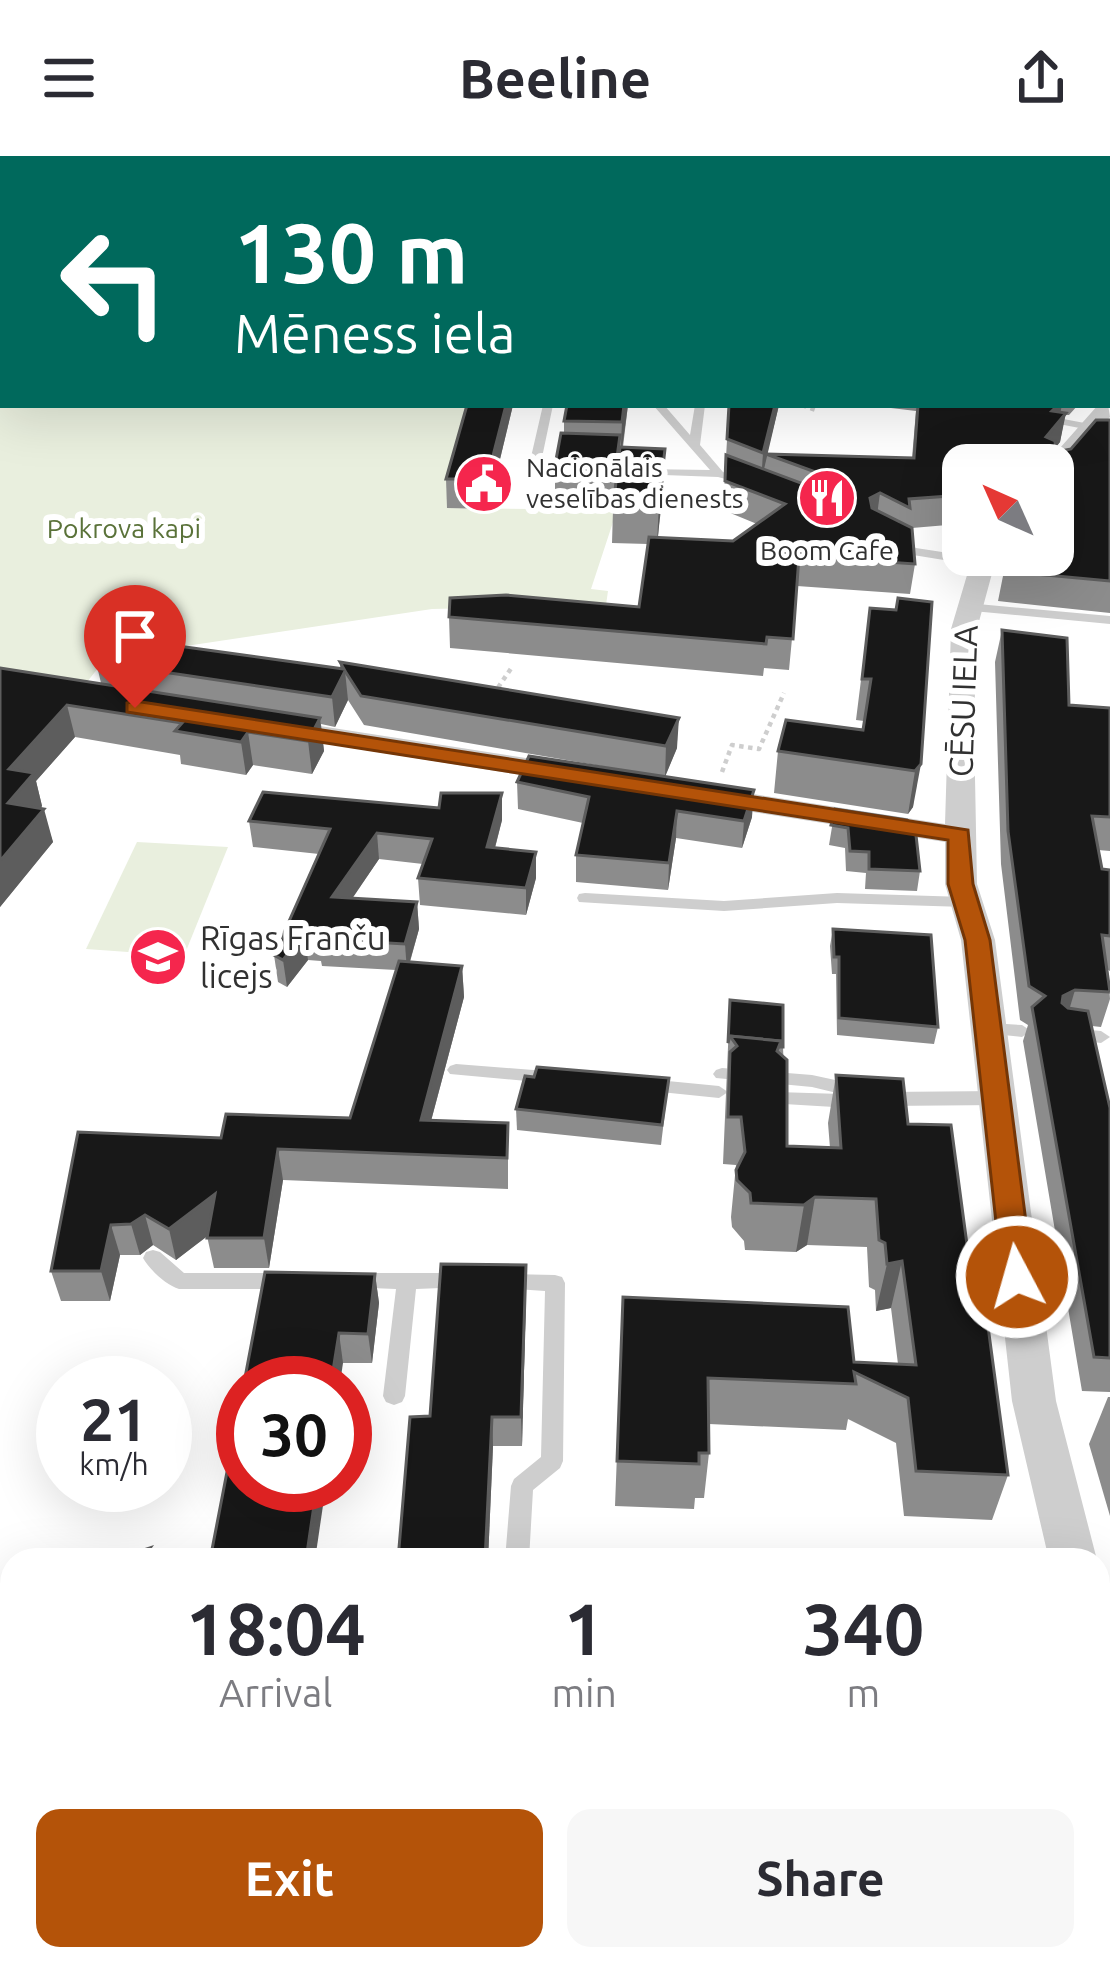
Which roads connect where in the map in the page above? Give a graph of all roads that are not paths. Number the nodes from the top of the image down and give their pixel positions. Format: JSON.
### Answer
{"nodes":[{"id":1,"x":547,"y":408,"type":"edge"},
{"id":2,"x":661,"y":408,"type":"edge"},
{"id":3,"x":700,"y":408,"type":"edge"},
{"id":4,"x":1107,"y":408,"type":"edge"},
{"id":5,"x":1029,"y":415,"type":"edge"},
{"id":6,"x":1066,"y":417,"type":"edge"},
{"id":7,"x":1092,"y":425,"type":"junction"},
{"id":8,"x":694,"y":446,"type":"junction"},
{"id":9,"x":1074,"y":446,"type":"edge"},
{"id":10,"x":604,"y":471,"type":"edge"},
{"id":11,"x":627,"y":472,"type":"edge"},
{"id":12,"x":719,"y":474,"type":"junction"},
{"id":13,"x":763,"y":490,"type":"edge"},
{"id":14,"x":879,"y":533,"type":"edge"},
{"id":15,"x":896,"y":542,"type":"junction"},
{"id":16,"x":942,"y":546,"type":"edge"},
{"id":17,"x":942,"y":552,"type":"edge"},
{"id":18,"x":972,"y":576,"type":"edge"},
{"id":19,"x":967,"y":607,"type":"junction"},
{"id":20,"x":1110,"y":620,"type":"edge"},
{"id":21,"x":248,"y":724,"type":"edge"},
{"id":22,"x":591,"y":777,"type":"edge"},
{"id":23,"x":683,"y":792,"type":"edge"},
{"id":24,"x":959,"y":835,"type":"junction"},
{"id":25,"x":585,"y":898,"type":"dead end"},
{"id":26,"x":965,"y":902,"type":"junction"},
{"id":27,"x":1065,"y":1034,"type":"edge"},
{"id":28,"x":1101,"y":1036,"type":"dead end"},
{"id":29,"x":457,"y":1070,"type":"dead end"},
{"id":30,"x":576,"y":1080,"type":"edge"},
{"id":31,"x":624,"y":1084,"type":"edge"},
{"id":32,"x":784,"y":1097,"type":"edge"},
{"id":33,"x":999,"y":1098,"type":"junction"},
{"id":34,"x":891,"y":1099,"type":"junction"},
{"id":35,"x":153,"y":1258,"type":"dead end"},
{"id":36,"x":407,"y":1281,"type":"junction"},
{"id":37,"x":394,"y":1396,"type":"dead end"},
{"id":38,"x":518,"y":1548,"type":"edge"},
{"id":39,"x":1070,"y":1548,"type":"edge"}],
"edges":[{"from":1,"to":10,"type":"lane"},
{"from":2,"to":8,"type":"lane"},
{"from":3,"to":8,"type":"lane"},
{"from":4,"to":7,"type":"street"},
{"from":5,"to":7,"type":"lane"},
{"from":6,"to":7,"type":"lane"},
{"from":7,"to":9,"type":"street"},
{"from":8,"to":12,"type":"lane"},
{"from":11,"to":12,"type":"lane"},
{"from":12,"to":13,"type":"lane"},
{"from":14,"to":15,"type":"lane"},
{"from":15,"to":16,"type":"lane"},
{"from":15,"to":17,"type":"lane"},
{"from":18,"to":19,"type":"street","name":"CĒSU IELA"},
{"from":19,"to":20,"type":"lane"},
{"from":19,"to":24,"type":"street","name":"CĒSU IELA"},
{"from":21,"to":22,"type":"street"},
{"from":23,"to":24,"type":"street"},
{"from":24,"to":26,"type":"street","name":"CĒSU IELA"},
{"from":25,"to":26,"type":"lane"},
{"from":26,"to":33,"type":"street","name":"CĒSU IELA"},
{"from":27,"to":28,"type":"lane"},
{"from":29,"to":30,"type":"lane"},
{"from":31,"to":34,"type":"lane"},
{"from":32,"to":34,"type":"lane"},
{"from":33,"to":34,"type":"lane"},
{"from":33,"to":39,"type":"street","name":"CĒSU IELA"},
{"from":35,"to":36,"type":"lane"},
{"from":36,"to":37,"type":"lane"},
{"from":36,"to":38,"type":"lane"}]}
